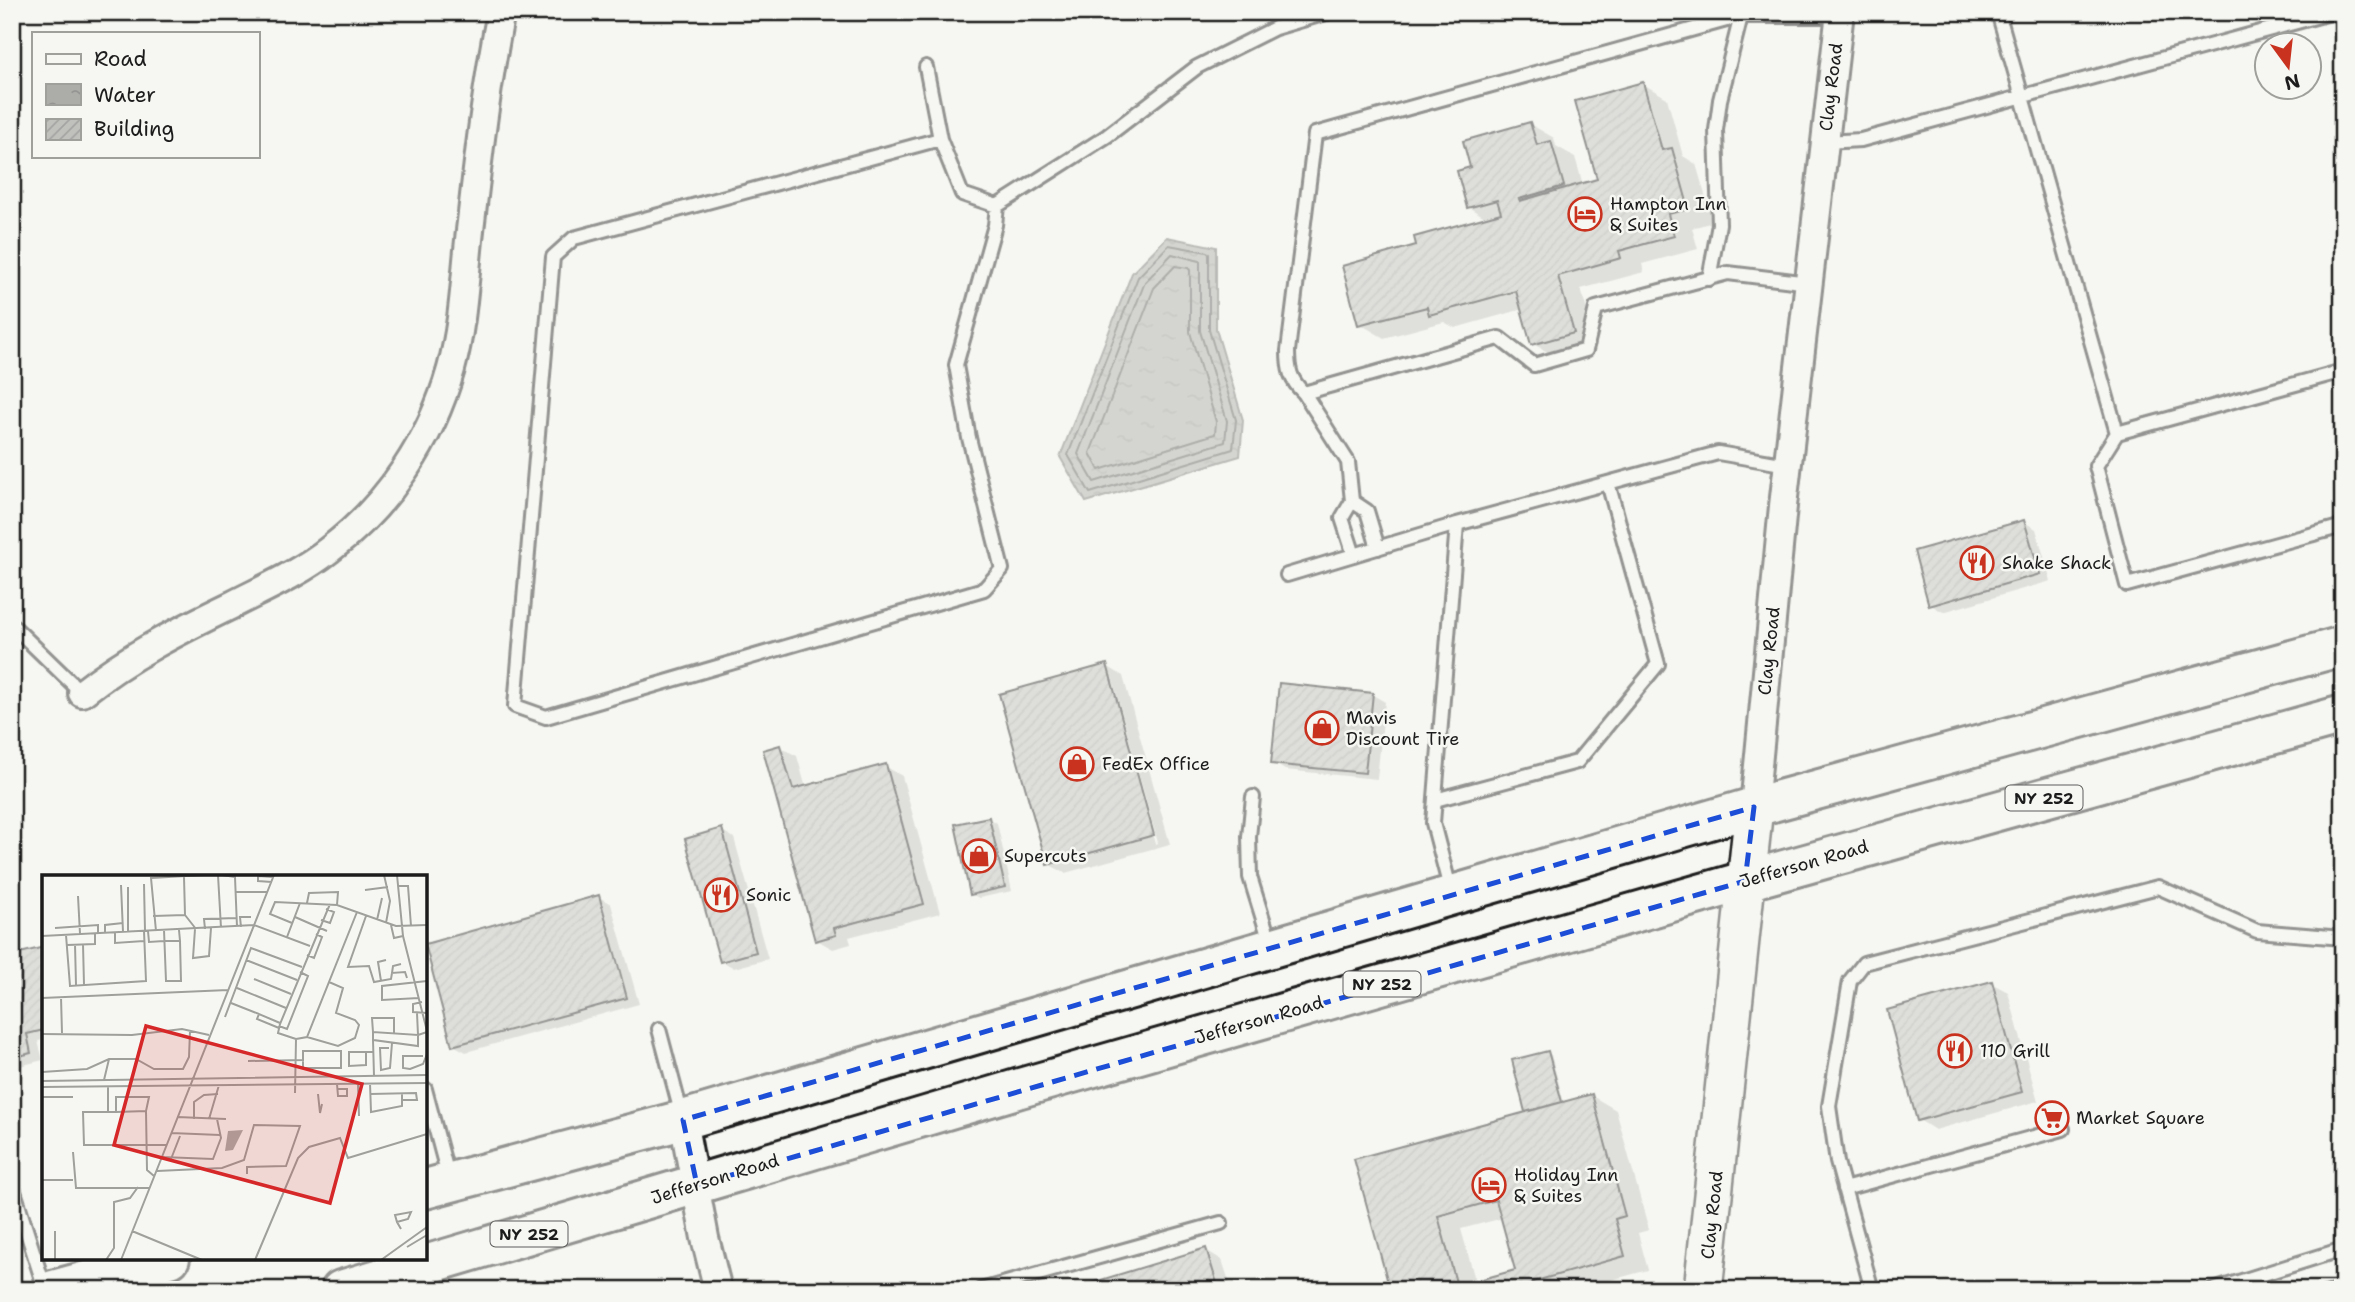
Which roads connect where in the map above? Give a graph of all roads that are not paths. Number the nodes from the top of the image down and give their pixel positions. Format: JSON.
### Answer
{"nodes":[{"id":1,"x":501,"y":12,"type":"edge"},
{"id":2,"x":1329,"y":12,"type":"edge"},
{"id":3,"x":1998,"y":12,"type":"edge"},
{"id":4,"x":2334,"y":12,"type":"edge"},
{"id":5,"x":1839,"y":14,"type":"edge"},
{"id":6,"x":1741,"y":16,"type":"junction"},
{"id":7,"x":926,"y":68,"type":"dead end"},
{"id":8,"x":2021,"y":97,"type":"junction"},
{"id":9,"x":940,"y":139,"type":"junction"},
{"id":10,"x":1825,"y":142,"type":"junction"},
{"id":11,"x":997,"y":206,"type":"junction"},
{"id":12,"x":1709,"y":279,"type":"junction"},
{"id":13,"x":1809,"y":283,"type":"junction"},
{"id":14,"x":2343,"y":371,"type":"edge"},
{"id":15,"x":1304,"y":393,"type":"junction"},
{"id":16,"x":2117,"y":433,"type":"junction"},
{"id":17,"x":1788,"y":465,"type":"junction"},
{"id":18,"x":1608,"y":483,"type":"junction"},
{"id":19,"x":1352,"y":501,"type":"junction"},
{"id":20,"x":1457,"y":524,"type":"junction"},
{"id":21,"x":2343,"y":526,"type":"edge"},
{"id":22,"x":1378,"y":548,"type":"junction"},
{"id":23,"x":1354,"y":555,"type":"junction"},
{"id":24,"x":1287,"y":575,"type":"dead end"},
{"id":25,"x":12,"y":625,"type":"edge"},
{"id":26,"x":2343,"y":646,"type":"edge"},
{"id":27,"x":82,"y":693,"type":"joint"},
{"id":28,"x":2343,"y":715,"type":"edge"},
{"id":29,"x":1253,"y":797,"type":"dead end"},
{"id":30,"x":1435,"y":800,"type":"junction"},
{"id":31,"x":1754,"y":807,"type":"junction"},
{"id":32,"x":1745,"y":881,"type":"junction"},
{"id":33,"x":1452,"y":896,"type":"junction"},
{"id":34,"x":2343,"y":938,"type":"edge"},
{"id":35,"x":1272,"y":948,"type":"junction"},
{"id":36,"x":659,"y":1029,"type":"dead end"},
{"id":37,"x":427,"y":1104,"type":"edge"},
{"id":38,"x":683,"y":1120,"type":"junction"},
{"id":39,"x":2063,"y":1129,"type":"dead end"},
{"id":40,"x":12,"y":1185,"type":"edge"},
{"id":41,"x":697,"y":1185,"type":"junction"},
{"id":42,"x":438,"y":1186,"type":"edge"},
{"id":43,"x":1844,"y":1189,"type":"junction"},
{"id":44,"x":1221,"y":1223,"type":"dead end"},
{"id":45,"x":2343,"y":1249,"type":"edge"},
{"id":46,"x":163,"y":1260,"type":"edge"},
{"id":47,"x":45,"y":1290,"type":"edge"},
{"id":48,"x":53,"y":1290,"type":"edge"},
{"id":49,"x":341,"y":1290,"type":"edge"},
{"id":50,"x":718,"y":1290,"type":"edge"},
{"id":51,"x":981,"y":1290,"type":"edge"},
{"id":52,"x":1703,"y":1290,"type":"edge"},
{"id":53,"x":1871,"y":1290,"type":"edge"},
{"id":54,"x":2213,"y":1290,"type":"edge"}],
"edges":[{"from":1,"to":27,"type":"street"},
{"from":2,"to":11,"type":"lane"},
{"from":3,"to":8,"type":"lane"},
{"from":4,"to":8,"type":"lane"},
{"from":5,"to":6,"type":"lane"},
{"from":5,"to":10,"type":"street","name":"Clay Road"},
{"from":6,"to":12,"type":"lane"},
{"from":6,"to":15,"type":"lane"},
{"from":7,"to":9,"type":"lane"},
{"from":8,"to":10,"type":"lane"},
{"from":8,"to":16,"type":"lane"},
{"from":9,"to":11,"type":"lane"},
{"from":9,"to":11,"type":"lane"},
{"from":10,"to":13,"type":"street","name":"Clay Road"},
{"from":12,"to":13,"type":"lane"},
{"from":12,"to":15,"type":"lane"},
{"from":13,"to":17,"type":"street","name":"Clay Road"},
{"from":14,"to":16,"type":"lane"},
{"from":15,"to":19,"type":"lane"},
{"from":16,"to":21,"type":"lane"},
{"from":17,"to":18,"type":"lane"},
{"from":17,"to":31,"type":"street","name":"Clay Road"},
{"from":18,"to":20,"type":"lane"},
{"from":18,"to":30,"type":"lane"},
{"from":19,"to":22,"type":"lane"},
{"from":19,"to":23,"type":"lane"},
{"from":20,"to":22,"type":"lane"},
{"from":20,"to":30,"type":"lane"},
{"from":22,"to":23,"type":"lane"},
{"from":23,"to":24,"type":"lane"},
{"from":25,"to":27,"type":"lane"},
{"from":26,"to":31,"type":"main road"},
{"from":28,"to":32,"type":"main road","name":"Jefferson Road","number":"NY 252"},
{"from":29,"to":35,"type":"lane"},
{"from":30,"to":33,"type":"lane"},
{"from":31,"to":32,"type":"street","name":"Clay Road"},
{"from":31,"to":33,"type":"main road"},
{"from":32,"to":41,"type":"main road","name":"Jefferson Road","number":"NY 252"},
{"from":32,"to":52,"type":"street","name":"Clay Road"},
{"from":33,"to":35,"type":"main road"},
{"from":34,"to":43,"type":"lane"},
{"from":35,"to":38,"type":"main road"},
{"from":36,"to":38,"type":"lane"},
{"from":37,"to":42,"type":"lane"},
{"from":38,"to":41,"type":"street"},
{"from":38,"to":42,"type":"main road"},
{"from":39,"to":43,"type":"lane"},
{"from":40,"to":47,"type":"lane"},
{"from":41,"to":49,"type":"main road","name":"Jefferson Road","number":"NY 252"},
{"from":41,"to":50,"type":"street"},
{"from":43,"to":53,"type":"lane"},
{"from":44,"to":51,"type":"lane"},
{"from":45,"to":54,"type":"lane"},
{"from":46,"to":48,"type":"main road"}]}
